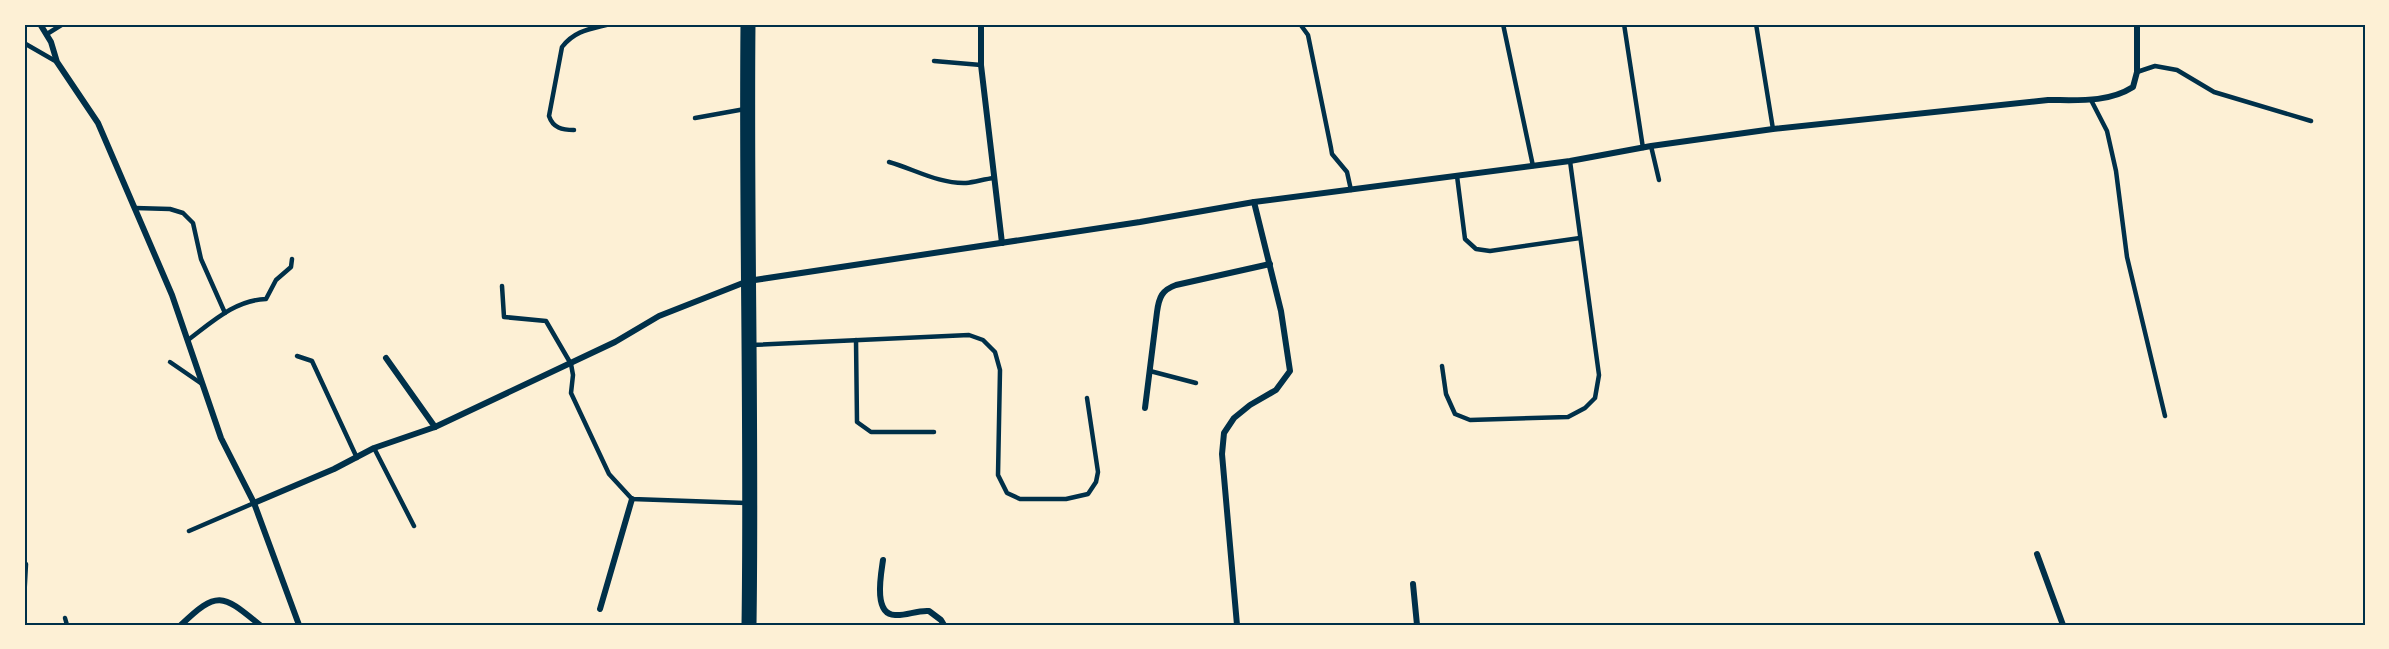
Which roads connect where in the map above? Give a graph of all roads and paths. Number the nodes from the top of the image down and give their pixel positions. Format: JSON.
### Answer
{"nodes":[{"id":1,"x":40,"y":24,"type":"edge"},
{"id":2,"x":63,"y":24,"type":"edge"},
{"id":3,"x":610,"y":24,"type":"edge"},
{"id":4,"x":748,"y":24,"type":"edge"},
{"id":5,"x":981,"y":24,"type":"edge"},
{"id":6,"x":1300,"y":24,"type":"edge"},
{"id":7,"x":1503,"y":24,"type":"edge"},
{"id":8,"x":1624,"y":24,"type":"edge"},
{"id":9,"x":1756,"y":24,"type":"edge"},
{"id":10,"x":2137,"y":24,"type":"edge"},
{"id":11,"x":47,"y":34,"type":"junction"},
{"id":12,"x":24,"y":43,"type":"edge"},
{"id":13,"x":934,"y":60,"type":"dead end"},
{"id":14,"x":57,"y":62,"type":"junction"},
{"id":15,"x":981,"y":65,"type":"junction"},
{"id":16,"x":2137,"y":72,"type":"junction"},
{"id":17,"x":2091,"y":100,"type":"junction"},
{"id":18,"x":748,"y":108,"type":"junction"},
{"id":19,"x":695,"y":118,"type":"dead end"},
{"id":20,"x":2311,"y":121,"type":"dead end"},
{"id":21,"x":1773,"y":129,"type":"junction"},
{"id":22,"x":574,"y":130,"type":"dead end"},
{"id":23,"x":1651,"y":146,"type":"junction"},
{"id":24,"x":1643,"y":148,"type":"junction"},
{"id":25,"x":1570,"y":161,"type":"junction"},
{"id":26,"x":889,"y":162,"type":"dead end"},
{"id":27,"x":1533,"y":166,"type":"junction"},
{"id":28,"x":1457,"y":176,"type":"junction"},
{"id":29,"x":994,"y":178,"type":"junction"},
{"id":30,"x":1659,"y":180,"type":"dead end"},
{"id":31,"x":1351,"y":190,"type":"junction"},
{"id":32,"x":1254,"y":202,"type":"junction"},
{"id":33,"x":135,"y":208,"type":"junction"},
{"id":34,"x":1580,"y":238,"type":"junction"},
{"id":35,"x":1002,"y":243,"type":"junction"},
{"id":36,"x":292,"y":259,"type":"dead end"},
{"id":37,"x":1270,"y":264,"type":"junction"},
{"id":38,"x":748,"y":281,"type":"junction"},
{"id":39,"x":502,"y":286,"type":"dead end"},
{"id":40,"x":225,"y":313,"type":"junction"},
{"id":41,"x":188,"y":340,"type":"junction"},
{"id":42,"x":856,"y":340,"type":"junction"},
{"id":43,"x":748,"y":345,"type":"junction"},
{"id":44,"x":297,"y":356,"type":"dead end"},
{"id":45,"x":386,"y":358,"type":"dead end"},
{"id":46,"x":170,"y":362,"type":"dead end"},
{"id":47,"x":571,"y":363,"type":"junction"},
{"id":48,"x":1442,"y":366,"type":"dead end"},
{"id":49,"x":1150,"y":371,"type":"junction"},
{"id":50,"x":1196,"y":383,"type":"dead end"},
{"id":51,"x":203,"y":384,"type":"junction"},
{"id":52,"x":1087,"y":398,"type":"dead end"},
{"id":53,"x":1145,"y":408,"type":"dead end"},
{"id":54,"x":2165,"y":416,"type":"dead end"},
{"id":55,"x":435,"y":427,"type":"junction"},
{"id":56,"x":934,"y":432,"type":"dead end"},
{"id":57,"x":374,"y":448,"type":"junction"},
{"id":58,"x":357,"y":458,"type":"junction"},
{"id":59,"x":632,"y":499,"type":"junction"},
{"id":60,"x":254,"y":503,"type":"junction"},
{"id":61,"x":751,"y":504,"type":"junction"},
{"id":62,"x":414,"y":526,"type":"dead end"},
{"id":63,"x":189,"y":531,"type":"dead end"},
{"id":64,"x":2037,"y":554,"type":"dead end"},
{"id":65,"x":883,"y":560,"type":"dead end"},
{"id":66,"x":26,"y":564,"type":"dead end"},
{"id":67,"x":1413,"y":584,"type":"dead end"},
{"id":68,"x":24,"y":601,"type":"edge"},
{"id":69,"x":600,"y":609,"type":"dead end"},
{"id":70,"x":65,"y":618,"type":"dead end"},
{"id":71,"x":1236,"y":624,"type":"edge"},
{"id":72,"x":67,"y":625,"type":"edge"},
{"id":73,"x":181,"y":625,"type":"edge"},
{"id":74,"x":260,"y":625,"type":"edge"},
{"id":75,"x":299,"y":625,"type":"edge"},
{"id":76,"x":749,"y":625,"type":"edge"},
{"id":77,"x":944,"y":625,"type":"edge"},
{"id":78,"x":1417,"y":625,"type":"edge"},
{"id":79,"x":2063,"y":625,"type":"edge"}],
"edges":[{"from":1,"to":11,"type":"street"},
{"from":2,"to":11,"type":"lane"},
{"from":3,"to":22,"type":"lane"},
{"from":4,"to":18,"type":"highway"},
{"from":5,"to":15,"type":"street"},
{"from":6,"to":31,"type":"lane"},
{"from":7,"to":27,"type":"lane"},
{"from":8,"to":24,"type":"lane"},
{"from":9,"to":21,"type":"lane"},
{"from":10,"to":16,"type":"street"},
{"from":11,"to":14,"type":"street"},
{"from":12,"to":14,"type":"lane"},
{"from":13,"to":15,"type":"lane"},
{"from":14,"to":33,"type":"street"},
{"from":15,"to":29,"type":"street"},
{"from":16,"to":17,"type":"street"},
{"from":16,"to":20,"type":"lane"},
{"from":17,"to":21,"type":"street"},
{"from":17,"to":54,"type":"lane"},
{"from":18,"to":19,"type":"lane"},
{"from":18,"to":38,"type":"highway"},
{"from":21,"to":23,"type":"street"},
{"from":23,"to":24,"type":"street"},
{"from":23,"to":30,"type":"lane"},
{"from":24,"to":25,"type":"street"},
{"from":25,"to":27,"type":"street"},
{"from":25,"to":34,"type":"lane"},
{"from":26,"to":29,"type":"lane"},
{"from":27,"to":28,"type":"street"},
{"from":28,"to":31,"type":"street"},
{"from":28,"to":34,"type":"lane"},
{"from":29,"to":35,"type":"street"},
{"from":31,"to":32,"type":"street"},
{"from":32,"to":35,"type":"street"},
{"from":32,"to":37,"type":"street"},
{"from":33,"to":40,"type":"lane"},
{"from":33,"to":41,"type":"street"},
{"from":34,"to":48,"type":"lane"},
{"from":35,"to":38,"type":"street"},
{"from":36,"to":40,"type":"lane"},
{"from":37,"to":49,"type":"street"},
{"from":37,"to":71,"type":"street"},
{"from":38,"to":43,"type":"highway"},
{"from":38,"to":47,"type":"street"},
{"from":39,"to":47,"type":"lane"},
{"from":40,"to":41,"type":"lane"},
{"from":41,"to":51,"type":"street"},
{"from":42,"to":43,"type":"lane"},
{"from":42,"to":52,"type":"lane"},
{"from":42,"to":56,"type":"lane"},
{"from":43,"to":61,"type":"highway"},
{"from":44,"to":58,"type":"lane"},
{"from":45,"to":55,"type":"street"},
{"from":46,"to":51,"type":"lane"},
{"from":47,"to":55,"type":"street"},
{"from":47,"to":59,"type":"lane"},
{"from":49,"to":50,"type":"lane"},
{"from":49,"to":53,"type":"street"},
{"from":51,"to":60,"type":"street"},
{"from":55,"to":57,"type":"street"},
{"from":57,"to":58,"type":"street"},
{"from":57,"to":62,"type":"lane"},
{"from":58,"to":60,"type":"street"},
{"from":59,"to":61,"type":"lane"},
{"from":59,"to":69,"type":"street"},
{"from":60,"to":63,"type":"lane"},
{"from":60,"to":75,"type":"street"},
{"from":61,"to":76,"type":"highway"},
{"from":64,"to":79,"type":"street"},
{"from":65,"to":77,"type":"street"},
{"from":66,"to":68,"type":"lane"},
{"from":67,"to":78,"type":"street"},
{"from":70,"to":72,"type":"lane"},
{"from":73,"to":74,"type":"street"}]}
